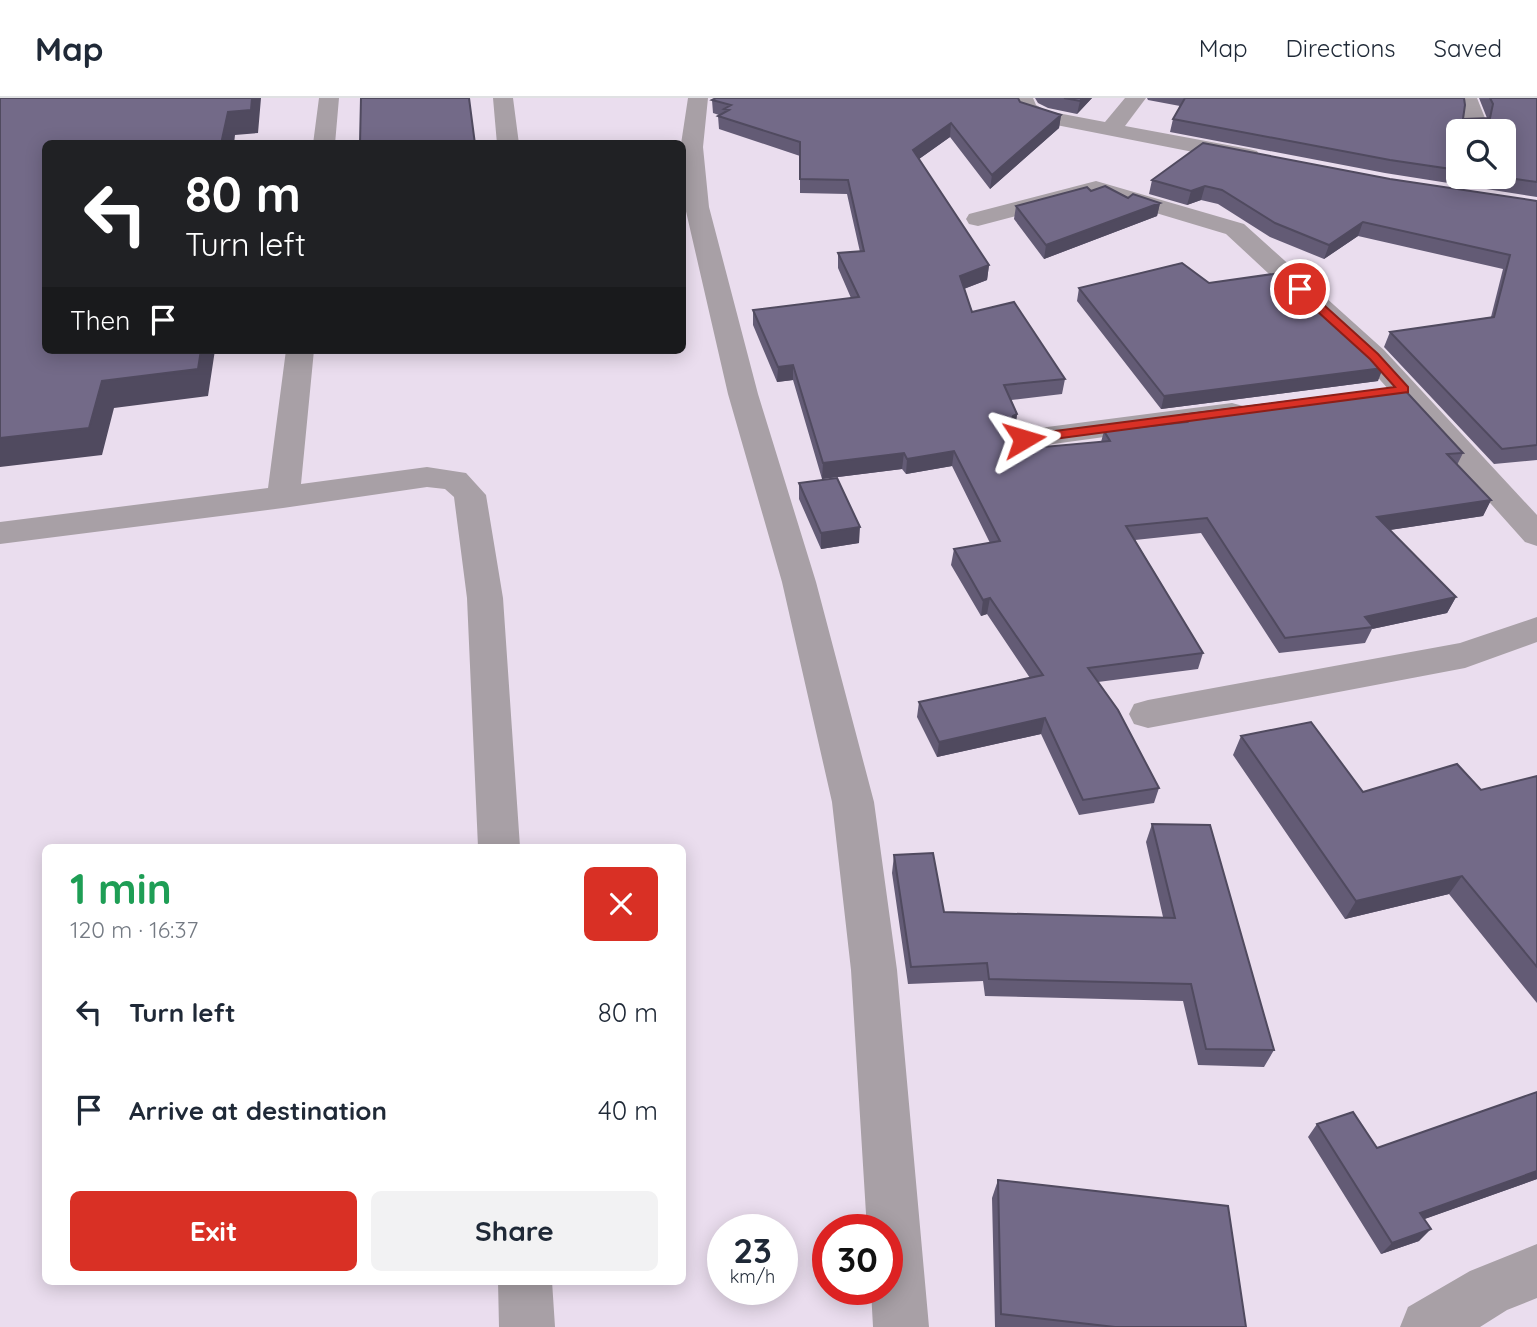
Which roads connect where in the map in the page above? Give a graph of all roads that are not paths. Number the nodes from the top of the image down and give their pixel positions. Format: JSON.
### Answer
{"nodes":[{"id":1,"x":503,"y":98,"type":"edge"},
{"id":2,"x":698,"y":98,"type":"edge"},
{"id":3,"x":1023,"y":98,"type":"edge"},
{"id":4,"x":1136,"y":98,"type":"edge"},
{"id":5,"x":1467,"y":98,"type":"edge"},
{"id":6,"x":336,"y":99,"type":"edge"},
{"id":7,"x":1474,"y":119,"type":"edge"},
{"id":8,"x":1110,"y":130,"type":"junction"},
{"id":9,"x":325,"y":140,"type":"edge"},
{"id":10,"x":508,"y":140,"type":"edge"},
{"id":11,"x":1265,"y":159,"type":"edge"},
{"id":12,"x":978,"y":219,"type":"dead end"},
{"id":13,"x":300,"y":354,"type":"edge"},
{"id":14,"x":1255,"y":409,"type":"edge"},
{"id":15,"x":1024,"y":439,"type":"edge"},
{"id":16,"x":283,"y":498,"type":"junction"},
{"id":17,"x":0,"y":533,"type":"edge"},
{"id":18,"x":1537,"y":535,"type":"edge"},
{"id":19,"x":1537,"y":629,"type":"edge"},
{"id":20,"x":1148,"y":714,"type":"dead end"},
{"id":21,"x":499,"y":844,"type":"edge"},
{"id":22,"x":1537,"y":1271,"type":"edge"},
{"id":23,"x":525,"y":1285,"type":"edge"},
{"id":24,"x":527,"y":1327,"type":"edge"},
{"id":25,"x":901,"y":1327,"type":"edge"},
{"id":26,"x":1428,"y":1327,"type":"edge"}],
"edges":[{"from":1,"to":10,"type":"street"},
{"from":2,"to":25,"type":"street"},
{"from":3,"to":8,"type":"street"},
{"from":4,"to":8,"type":"street"},
{"from":5,"to":7,"type":"street"},
{"from":6,"to":9,"type":"street"},
{"from":8,"to":11,"type":"street"},
{"from":12,"to":18,"type":"street"},
{"from":13,"to":16,"type":"street"},
{"from":14,"to":15,"type":"street"},
{"from":16,"to":17,"type":"street"},
{"from":16,"to":21,"type":"street"},
{"from":19,"to":20,"type":"street"},
{"from":22,"to":26,"type":"street"},
{"from":23,"to":24,"type":"street"}]}
